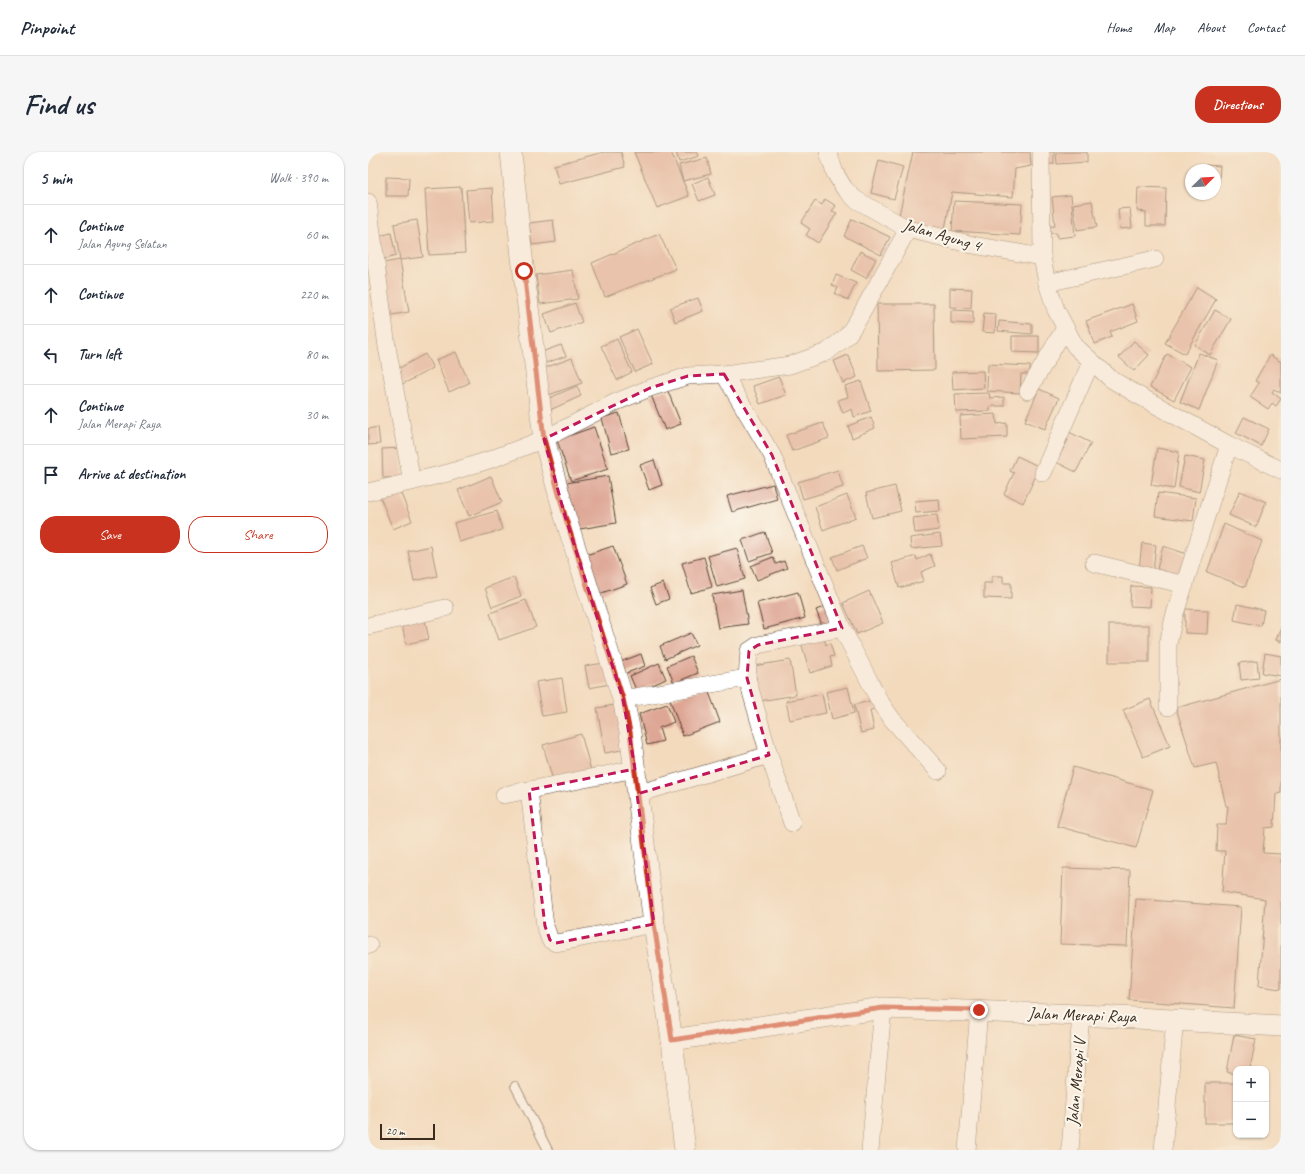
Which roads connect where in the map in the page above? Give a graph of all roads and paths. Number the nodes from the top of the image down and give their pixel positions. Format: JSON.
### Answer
{"nodes":[{"id":1,"x":511,"y":152,"type":"edge"},
{"id":2,"x":828,"y":152,"type":"edge"},
{"id":3,"x":1041,"y":152,"type":"edge"},
{"id":4,"x":368,"y":202,"type":"edge"},
{"id":5,"x":908,"y":228,"type":"junction"},
{"id":6,"x":1042,"y":257,"type":"junction"},
{"id":7,"x":1155,"y":259,"type":"dead end"},
{"id":8,"x":1047,"y":283,"type":"junction"},
{"id":9,"x":1065,"y":328,"type":"junction"},
{"id":10,"x":1091,"y":362,"type":"junction"},
{"id":11,"x":724,"y":374,"type":"junction"},
{"id":12,"x":1028,"y":390,"type":"dead end"},
{"id":13,"x":544,"y":439,"type":"junction"},
{"id":14,"x":1229,"y":445,"type":"junction"},
{"id":15,"x":1280,"y":465,"type":"edge"},
{"id":16,"x":1043,"y":472,"type":"dead end"},
{"id":17,"x":412,"y":482,"type":"junction"},
{"id":18,"x":368,"y":492,"type":"edge"},
{"id":19,"x":1094,"y":563,"type":"dead end"},
{"id":20,"x":1185,"y":585,"type":"junction"},
{"id":21,"x":445,"y":608,"type":"dead end"},
{"id":22,"x":368,"y":626,"type":"edge"},
{"id":23,"x":842,"y":628,"type":"junction"},
{"id":24,"x":747,"y":678,"type":"junction"},
{"id":25,"x":623,"y":699,"type":"junction"},
{"id":26,"x":1168,"y":706,"type":"dead end"},
{"id":27,"x":769,"y":755,"type":"junction"},
{"id":28,"x":635,"y":768,"type":"junction"},
{"id":29,"x":938,"y":771,"type":"dead end"},
{"id":30,"x":529,"y":790,"type":"junction"},
{"id":31,"x":504,"y":794,"type":"dead end"},
{"id":32,"x":637,"y":794,"type":"junction"},
{"id":33,"x":792,"y":823,"type":"dead end"},
{"id":34,"x":654,"y":924,"type":"junction"},
{"id":35,"x":883,"y":1008,"type":"junction"},
{"id":36,"x":979,"y":1010,"type":"junction"},
{"id":37,"x":1081,"y":1015,"type":"junction"},
{"id":38,"x":1175,"y":1019,"type":"junction"},
{"id":39,"x":1281,"y":1026,"type":"edge"},
{"id":40,"x":672,"y":1040,"type":"junction"},
{"id":41,"x":515,"y":1086,"type":"dead end"},
{"id":42,"x":548,"y":1150,"type":"edge"},
{"id":43,"x":685,"y":1150,"type":"edge"},
{"id":44,"x":870,"y":1150,"type":"edge"},
{"id":45,"x":967,"y":1150,"type":"edge"},
{"id":46,"x":1070,"y":1150,"type":"edge"},
{"id":47,"x":1163,"y":1150,"type":"edge"}],
"edges":[{"from":1,"to":13,"type":"street"},
{"from":2,"to":5,"type":"street","name":"Jalan Agung 4"},
{"from":3,"to":6,"type":"street"},
{"from":4,"to":17,"type":"street"},
{"from":5,"to":6,"type":"street","name":"Jalan Agung 4"},
{"from":5,"to":11,"type":"street"},
{"from":6,"to":8,"type":"street"},
{"from":7,"to":8,"type":"street"},
{"from":8,"to":9,"type":"street"},
{"from":9,"to":10,"type":"street"},
{"from":9,"to":12,"type":"street"},
{"from":10,"to":14,"type":"street"},
{"from":10,"to":16,"type":"street"},
{"from":11,"to":13,"type":"street"},
{"from":11,"to":23,"type":"street"},
{"from":13,"to":17,"type":"street"},
{"from":13,"to":25,"type":"street"},
{"from":14,"to":15,"type":"street"},
{"from":14,"to":20,"type":"street"},
{"from":17,"to":18,"type":"street"},
{"from":19,"to":20,"type":"street"},
{"from":20,"to":26,"type":"street"},
{"from":21,"to":22,"type":"street"},
{"from":23,"to":24,"type":"street"},
{"from":23,"to":29,"type":"street"},
{"from":24,"to":25,"type":"street"},
{"from":24,"to":27,"type":"street"},
{"from":25,"to":28,"type":"street"},
{"from":27,"to":32,"type":"street"},
{"from":27,"to":33,"type":"street"},
{"from":28,"to":30,"type":"street"},
{"from":28,"to":32,"type":"street"},
{"from":30,"to":31,"type":"street"},
{"from":30,"to":34,"type":"street"},
{"from":32,"to":34,"type":"street"},
{"from":34,"to":40,"type":"street"},
{"from":35,"to":36,"type":"street","name":"Jalan Merapi Raya"},
{"from":35,"to":40,"type":"street","name":"Jalan Merapi Raya"},
{"from":35,"to":44,"type":"street"},
{"from":36,"to":37,"type":"street","name":"Jalan Merapi Raya"},
{"from":36,"to":45,"type":"street"},
{"from":37,"to":38,"type":"street","name":"Jalan Merapi Raya"},
{"from":37,"to":46,"type":"street","name":"Jalan Merapi V"},
{"from":38,"to":39,"type":"street","name":"Jalan Merapi Raya"},
{"from":38,"to":47,"type":"street"},
{"from":40,"to":43,"type":"street"},
{"from":41,"to":42,"type":"lane"}]}
